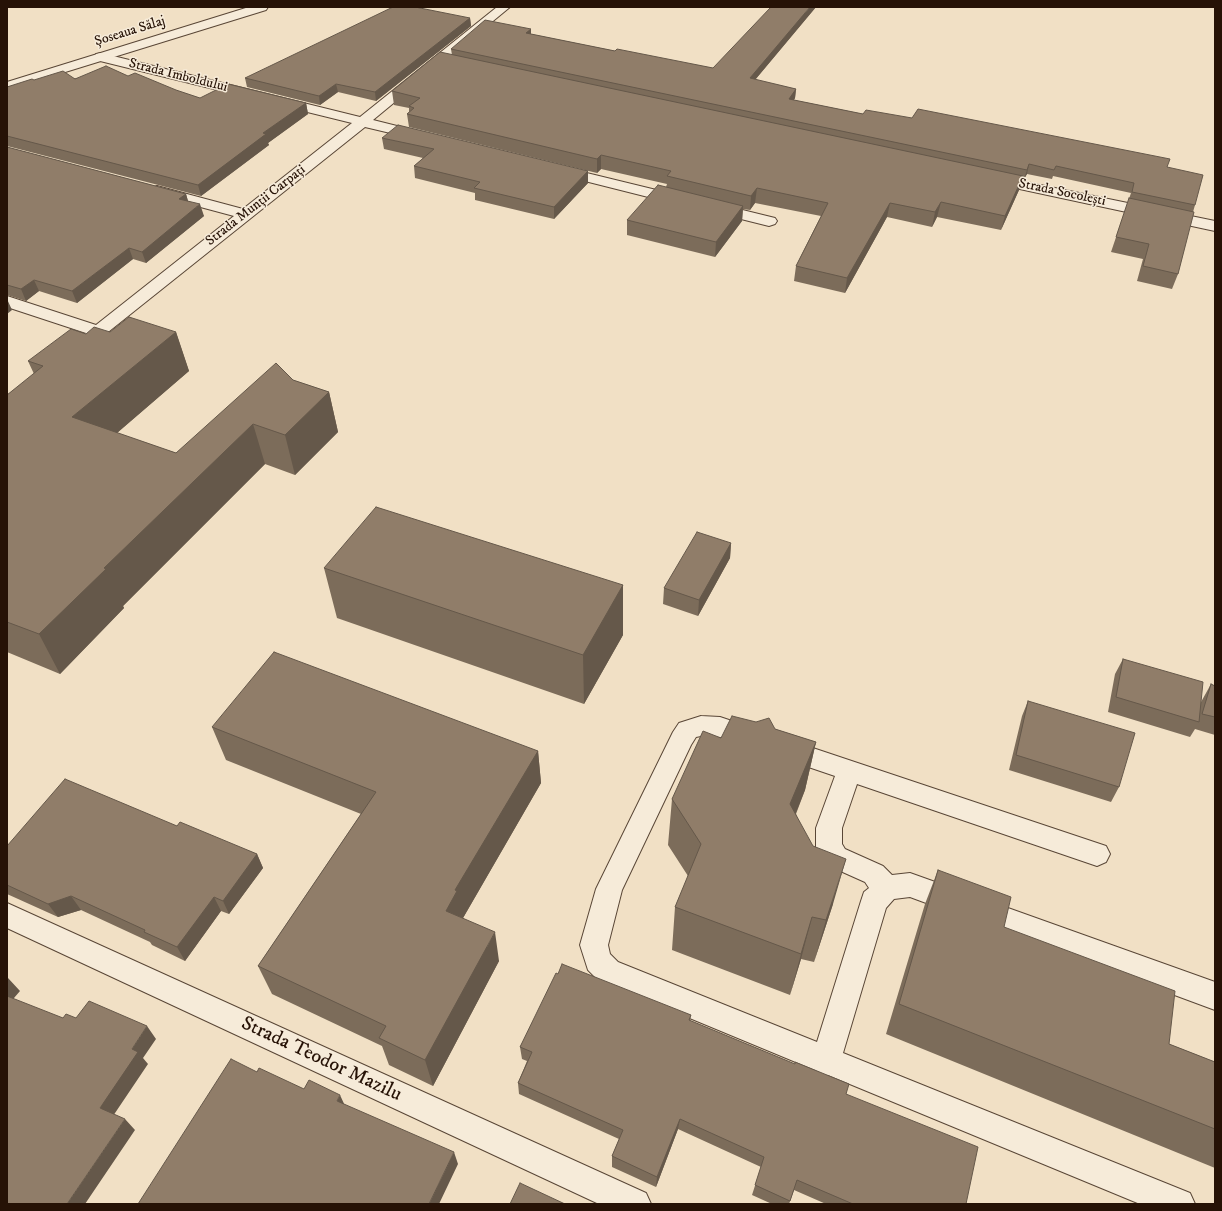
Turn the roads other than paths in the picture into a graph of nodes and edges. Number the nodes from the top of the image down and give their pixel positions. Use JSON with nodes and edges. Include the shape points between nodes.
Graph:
{"nodes":[{"id":1,"x":262,"y":7,"type":"edge"},
{"id":2,"x":504,"y":7,"type":"edge"},
{"id":3,"x":101,"y":57,"type":"junction"},
{"id":4,"x":440,"y":60,"type":"junction"},
{"id":5,"x":455,"y":64,"type":"edge"},
{"id":6,"x":7,"y":86,"type":"edge"},
{"id":7,"x":362,"y":122,"type":"junction"},
{"id":8,"x":431,"y":139,"type":"edge"},
{"id":9,"x":546,"y":167,"type":"edge"},
{"id":10,"x":982,"y":176,"type":"edge"},
{"id":11,"x":144,"y":187,"type":"edge"},
{"id":12,"x":245,"y":214,"type":"junction"},
{"id":13,"x":768,"y":221,"type":"dead end"},
{"id":14,"x":1215,"y":226,"type":"edge"},
{"id":15,"x":7,"y":301,"type":"edge"},
{"id":16,"x":98,"y":331,"type":"junction"},
{"id":17,"x":68,"y":356,"type":"edge"},
{"id":18,"x":849,"y":771,"type":"junction"},
{"id":19,"x":1097,"y":854,"type":"dead end"},
{"id":20,"x":887,"y":888,"type":"junction"},
{"id":21,"x":7,"y":916,"type":"edge"},
{"id":22,"x":1215,"y":996,"type":"edge"},
{"id":23,"x":826,"y":1060,"type":"junction"},
{"id":24,"x":635,"y":1204,"type":"edge"},
{"id":25,"x":1178,"y":1204,"type":"edge"}],
"edges":[{"from":1,"to":3,"type":"street","name":"Șoseaua Sălaj"},
{"from":2,"to":4,"type":"street","name":"Strada Munții Carpați"},
{"from":3,"to":6,"type":"street","name":"Șoseaua Sălaj"},
{"from":3,"to":7,"type":"street","name":"Strada Imboldului"},
{"from":4,"to":5,"type":"street"},
{"from":4,"to":7,"type":"street","name":"Strada Munții Carpați"},
{"from":7,"to":8,"type":"street","name":"Strada Imboldului"},
{"from":7,"to":12,"type":"street","name":"Strada Munții Carpați"},
{"from":9,"to":13,"type":"street"},
{"from":10,"to":14,"type":"street","name":"Strada Socolești"},
{"from":11,"to":12,"type":"street"},
{"from":12,"to":16,"type":"street","name":"Strada Munții Carpați"},
{"from":15,"to":16,"type":"street"},
{"from":16,"to":17,"type":"street","name":"Strada Munții Carpați"},
{"from":18,"to":19,"type":"street"},
{"from":18,"to":20,"type":"street","via":[[829,828],[829,847],[836,857],[874,874]]},
{"from":18,"to":23,"type":"street","via":[[720,727],[701,726],[688,730],[609,889],[594,945],[598,961],[608,971]]},
{"from":20,"to":22,"type":"street","via":[[910,885]]},
{"from":20,"to":23,"type":"street","via":[[874,901]]},
{"from":21,"to":24,"type":"street","name":"Strada Teodor Mazilu"},
{"from":23,"to":25,"type":"street"}]}
